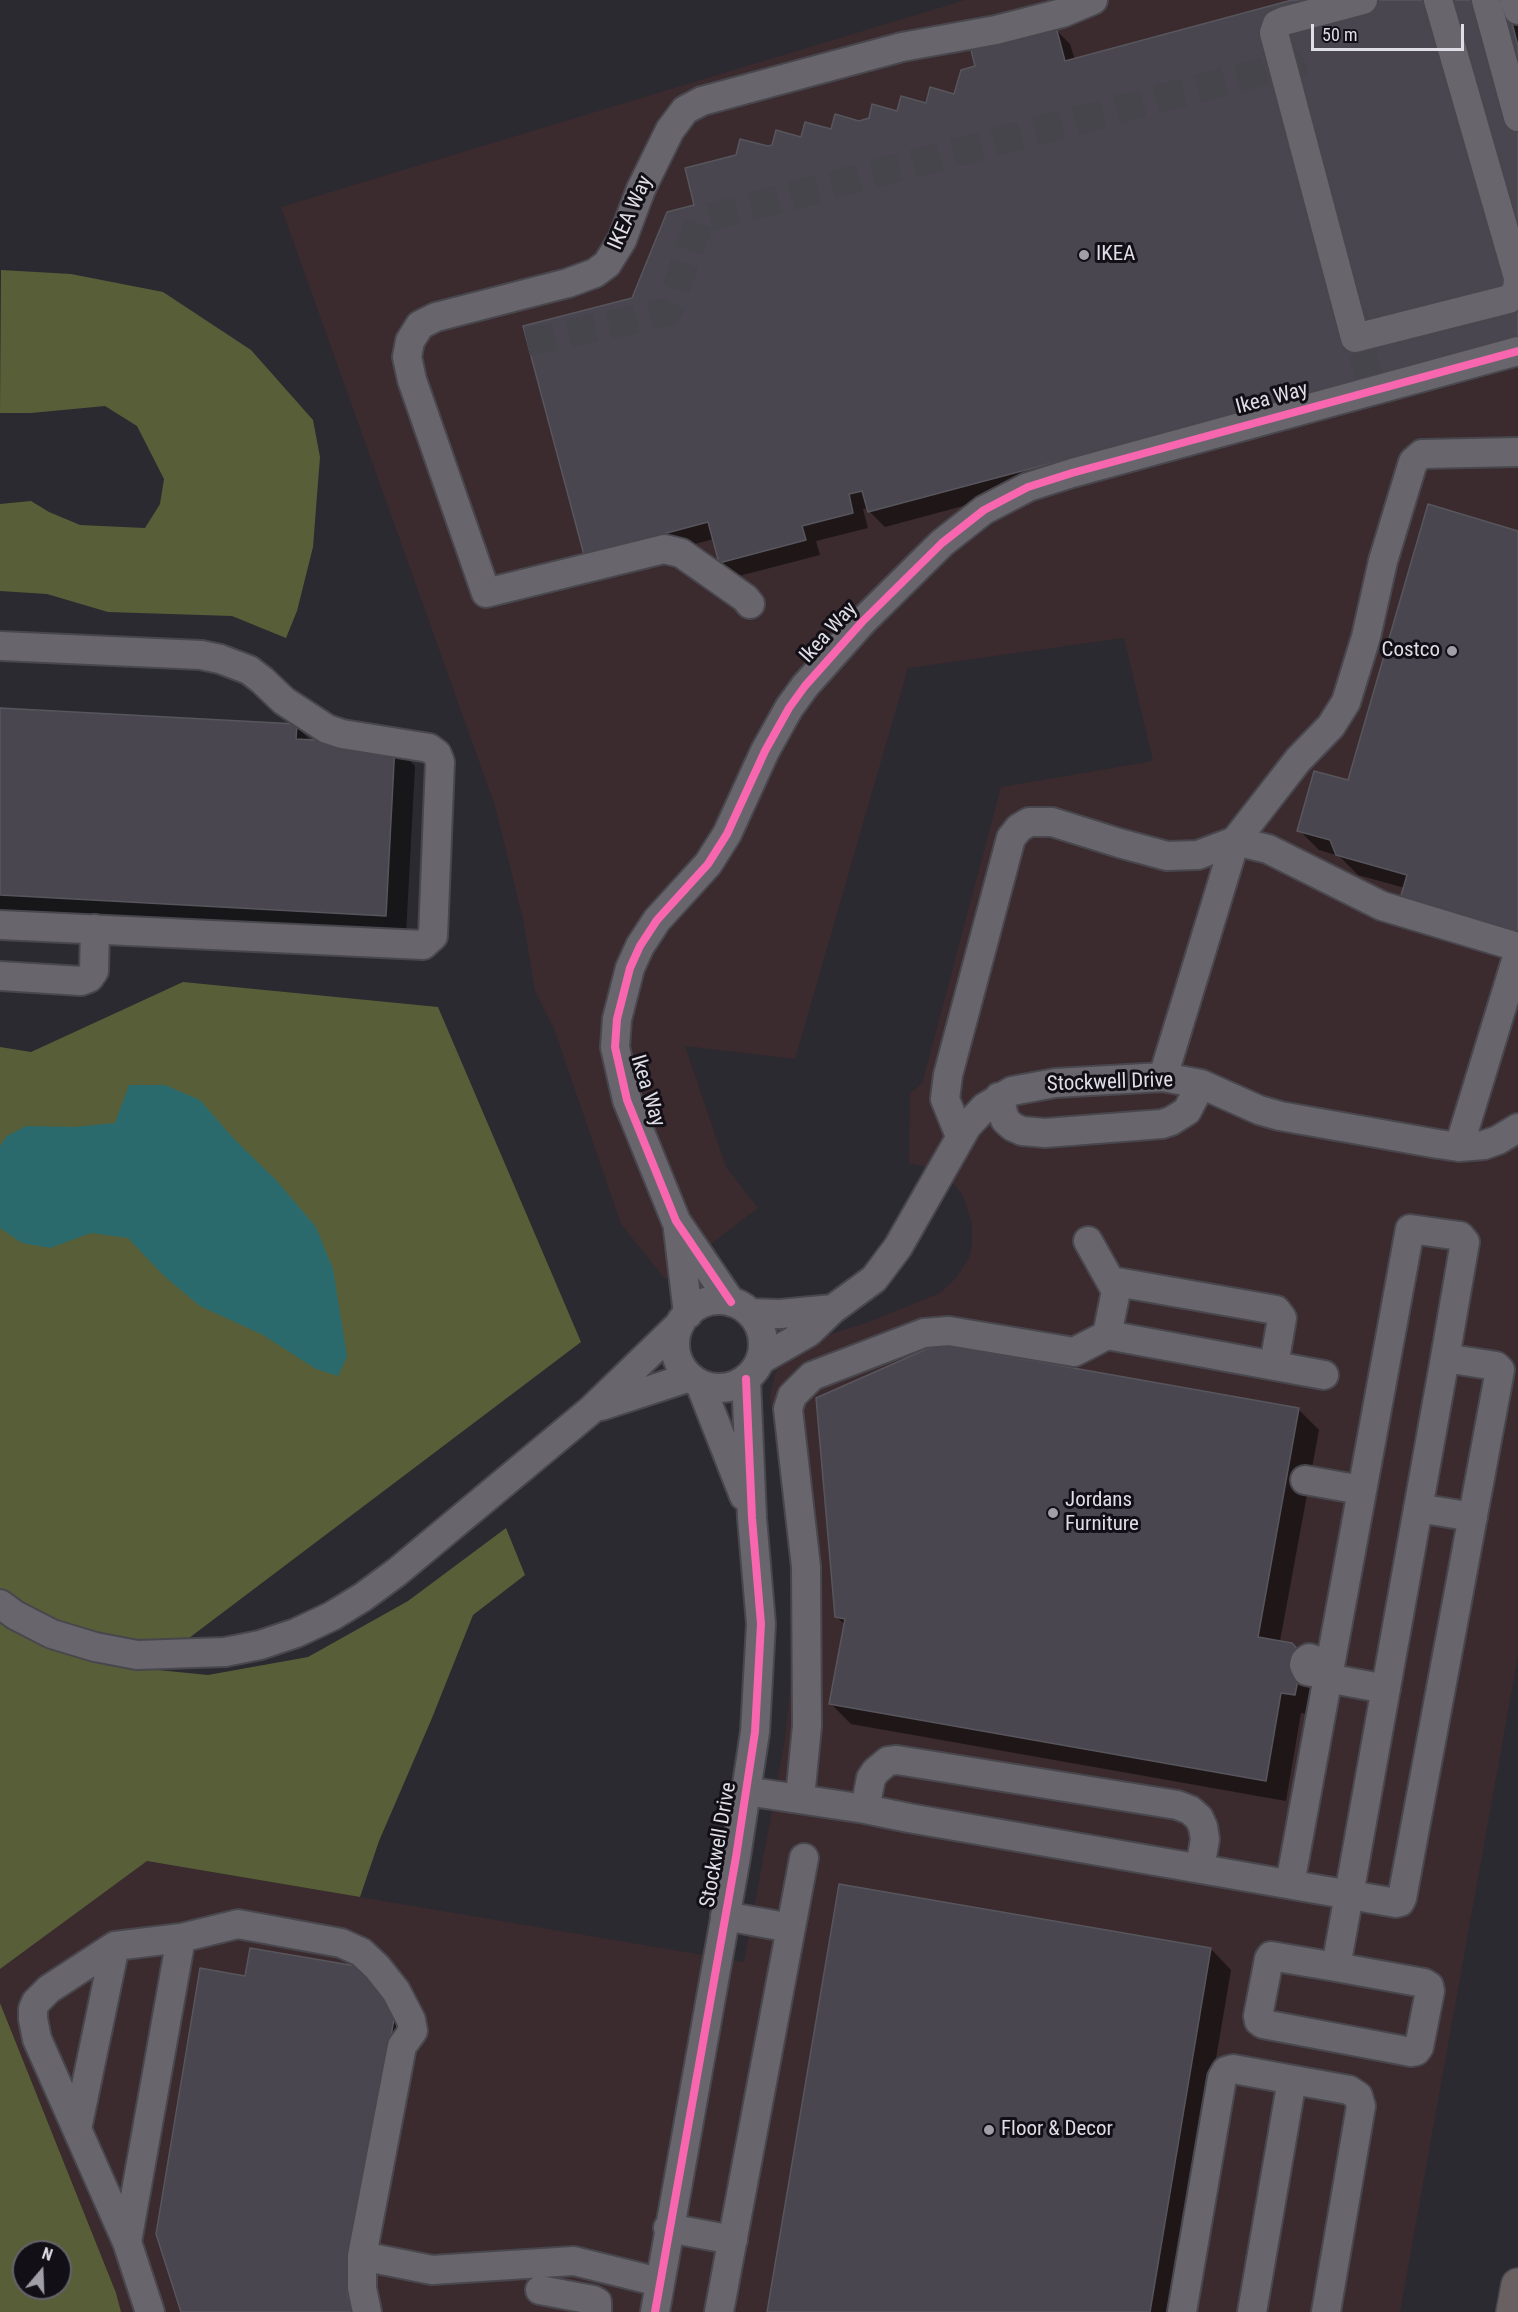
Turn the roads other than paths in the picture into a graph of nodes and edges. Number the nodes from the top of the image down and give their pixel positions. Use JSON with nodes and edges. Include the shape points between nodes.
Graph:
{"nodes":[{"id":1,"x":1093,"y":0,"type":"edge"},
{"id":2,"x":1363,"y":0,"type":"edge"},
{"id":3,"x":1438,"y":0,"type":"edge"},
{"id":4,"x":1486,"y":0,"type":"edge"},
{"id":5,"x":1515,"y":0,"type":"edge"},
{"id":6,"x":1518,"y":10,"type":"edge"},
{"id":7,"x":1518,"y":117,"type":"edge"},
{"id":8,"x":1518,"y":351,"type":"edge"},
{"id":9,"x":1518,"y":452,"type":"edge"},
{"id":10,"x":750,"y":604,"type":"dead end"},
{"id":11,"x":0,"y":646,"type":"edge"},
{"id":12,"x":1235,"y":841,"type":"junction"},
{"id":13,"x":0,"y":925,"type":"edge"},
{"id":14,"x":95,"y":929,"type":"junction"},
{"id":15,"x":1518,"y":947,"type":"edge"},
{"id":16,"x":1518,"y":954,"type":"edge"},
{"id":17,"x":0,"y":976,"type":"edge"},
{"id":18,"x":1163,"y":1077,"type":"junction"},
{"id":19,"x":1201,"y":1084,"type":"junction"},
{"id":20,"x":999,"y":1097,"type":"junction"},
{"id":21,"x":1518,"y":1128,"type":"edge"},
{"id":22,"x":960,"y":1136,"type":"junction"},
{"id":23,"x":1459,"y":1147,"type":"junction"},
{"id":24,"x":676,"y":1221,"type":"junction"},
{"id":25,"x":1088,"y":1241,"type":"dead end"},
{"id":26,"x":1111,"y":1281,"type":"junction"},
{"id":27,"x":740,"y":1308,"type":"junction"},
{"id":28,"x":833,"y":1309,"type":"junction"},
{"id":29,"x":684,"y":1319,"type":"junction"},
{"id":30,"x":1107,"y":1335,"type":"junction"},
{"id":31,"x":1445,"y":1358,"type":"junction"},
{"id":32,"x":1274,"y":1365,"type":"junction"},
{"id":33,"x":753,"y":1370,"type":"junction"},
{"id":34,"x":1324,"y":1375,"type":"dead end"},
{"id":35,"x":695,"y":1381,"type":"junction"},
{"id":36,"x":591,"y":1410,"type":"junction"},
{"id":37,"x":1305,"y":1480,"type":"dead end"},
{"id":38,"x":1361,"y":1490,"type":"junction"},
{"id":39,"x":1418,"y":1508,"type":"junction"},
{"id":40,"x":1473,"y":1517,"type":"junction"},
{"id":41,"x":752,"y":1518,"type":"junction"},
{"id":42,"x":0,"y":1605,"type":"edge"},
{"id":43,"x":1316,"y":1669,"type":"junction"},
{"id":44,"x":1386,"y":1689,"type":"junction"},
{"id":45,"x":747,"y":1791,"type":"junction"},
{"id":46,"x":800,"y":1798,"type":"junction"},
{"id":47,"x":865,"y":1809,"type":"junction"},
{"id":48,"x":804,"y":1858,"type":"dead end"},
{"id":49,"x":1200,"y":1868,"type":"junction"},
{"id":50,"x":1290,"y":1884,"type":"junction"},
{"id":51,"x":1348,"y":1894,"type":"junction"},
{"id":52,"x":725,"y":1916,"type":"junction"},
{"id":53,"x":791,"y":1928,"type":"junction"},
{"id":54,"x":181,"y":1938,"type":"junction"},
{"id":55,"x":115,"y":1946,"type":"junction"},
{"id":56,"x":1336,"y":1966,"type":"junction"},
{"id":57,"x":1292,"y":2080,"type":"junction"},
{"id":58,"x":77,"y":2129,"type":"junction"},
{"id":59,"x":668,"y":2228,"type":"junction"},
{"id":60,"x":733,"y":2240,"type":"junction"},
{"id":61,"x":127,"y":2242,"type":"junction"},
{"id":62,"x":362,"y":2256,"type":"junction"},
{"id":63,"x":659,"y":2282,"type":"junction"},
{"id":64,"x":1518,"y":2286,"type":"edge"},
{"id":65,"x":540,"y":2290,"type":"dead end"},
{"id":66,"x":150,"y":2312,"type":"edge"},
{"id":67,"x":368,"y":2312,"type":"edge"},
{"id":68,"x":597,"y":2312,"type":"edge"},
{"id":69,"x":655,"y":2312,"type":"edge"},
{"id":70,"x":719,"y":2312,"type":"edge"},
{"id":71,"x":1182,"y":2312,"type":"edge"},
{"id":72,"x":1252,"y":2312,"type":"edge"},
{"id":73,"x":1326,"y":2312,"type":"edge"},
{"id":74,"x":1513,"y":2312,"type":"edge"}],
"edges":[{"from":1,"to":10,"type":"street","name":"IKEA Way","via":[[1051,16],[902,47],[702,101],[685,110],[670,130],[608,264],[568,283],[436,317],[420,325],[410,341],[407,357],[412,380],[486,593],[664,549],[681,553]]},
{"from":2,"to":3,"type":"street","via":[[1284,21],[1277,24],[1274,33],[1355,338],[1509,299],[1516,291],[1518,278]]},
{"from":4,"to":7,"type":"street"},
{"from":5,"to":6,"type":"street"},
{"from":8,"to":24,"type":"street","name":"Ikea Way","via":[[1371,384],[1047,479],[1003,499],[966,524],[862,622],[789,708],[727,834],[708,864],[657,920],[630,968],[617,1019],[615,1047],[621,1082]]},
{"from":9,"to":12,"type":"street","via":[[1422,454],[1413,462],[1346,702],[1331,726],[1298,760]]},
{"from":11,"to":14,"type":"street","via":[[220,659],[249,670],[284,701],[327,729],[429,747],[440,762],[433,936],[423,945]]},
{"from":12,"to":15,"type":"street","via":[[1276,852],[1382,906]]},
{"from":12,"to":18,"type":"street"},
{"from":12,"to":22,"type":"street","via":[[1198,855],[1167,856],[1053,822],[1029,822],[1018,828],[1011,838],[948,1075],[945,1099]]},
{"from":13,"to":14,"type":"street"},
{"from":14,"to":17,"type":"street","via":[[94,971],[89,978],[81,981]]},
{"from":16,"to":23,"type":"street"},
{"from":18,"to":19,"type":"street","name":"Stockwell Drive"},
{"from":18,"to":20,"type":"street","name":"Stockwell Drive","via":[[1055,1083]]},
{"from":19,"to":20,"type":"street","via":[[1187,1111],[1171,1121],[1056,1132],[1013,1127],[1005,1120]]},
{"from":19,"to":23,"type":"street","name":"Stockwell Drive","via":[[1280,1116]]},
{"from":20,"to":22,"type":"street","name":"Stockwell Drive","via":[[976,1115]]},
{"from":21,"to":23,"type":"street","name":"Stockwell Drive","via":[[1484,1145]]},
{"from":22,"to":28,"type":"street","name":"Stockwell Drive","via":[[898,1247],[874,1279]]},
{"from":24,"to":27,"type":"street","name":"Ikea Way"},
{"from":24,"to":29,"type":"street","name":"Ikea Way","via":[[682,1255]]},
{"from":25,"to":26,"type":"street"},
{"from":26,"to":30,"type":"street","via":[[1116,1291]]},
{"from":26,"to":32,"type":"street","via":[[1276,1310],[1282,1318]]},
{"from":27,"to":28,"type":"street","via":[[780,1314]]},
{"from":27,"to":29,"type":"street","via":[[713,1301]]},
{"from":27,"to":33,"type":"street","via":[[755,1320],[762,1335]]},
{"from":28,"to":33,"type":"street","name":"Stockwell Drive","via":[[809,1332]]},
{"from":29,"to":35,"type":"street","via":[[676,1337],[676,1352],[681,1366]]},
{"from":29,"to":36,"type":"street"},
{"from":30,"to":32,"type":"street"},
{"from":30,"to":46,"type":"street","via":[[1074,1352],[949,1331],[924,1333],[812,1376],[792,1396],[788,1409],[806,1567],[807,1726]]},
{"from":31,"to":38,"type":"street","via":[[1465,1242],[1460,1236],[1410,1229]]},
{"from":31,"to":39,"type":"street"},
{"from":31,"to":40,"type":"street","via":[[1499,1367]]},
{"from":32,"to":34,"type":"street"},
{"from":33,"to":35,"type":"street","via":[[728,1387]]},
{"from":33,"to":41,"type":"street","name":"Stockwell Drive"},
{"from":35,"to":36,"type":"street"},
{"from":35,"to":41,"type":"street","name":"Stockwell Drive"},
{"from":36,"to":42,"type":"street","via":[[363,1597],[296,1633],[260,1645],[205,1654],[137,1655],[52,1634]]},
{"from":37,"to":38,"type":"street"},
{"from":38,"to":43,"type":"street"},
{"from":39,"to":40,"type":"street"},
{"from":39,"to":44,"type":"street"},
{"from":40,"to":51,"type":"street","via":[[1402,1898],[1400,1902]]},
{"from":41,"to":45,"type":"street","name":"Stockwell Drive","via":[[760,1587],[761,1663]]},
{"from":43,"to":44,"type":"street"},
{"from":43,"to":50,"type":"street"},
{"from":44,"to":51,"type":"street"},
{"from":45,"to":46,"type":"street"},
{"from":45,"to":52,"type":"street","name":"Stockwell Drive"},
{"from":46,"to":47,"type":"street"},
{"from":47,"to":49,"type":"street"},
{"from":47,"to":49,"type":"street","via":[[871,1778],[888,1761],[897,1760],[1177,1805],[1200,1818],[1205,1839]]},
{"from":48,"to":53,"type":"street"},
{"from":49,"to":50,"type":"street"},
{"from":50,"to":51,"type":"street"},
{"from":51,"to":56,"type":"street"},
{"from":52,"to":53,"type":"street"},
{"from":52,"to":59,"type":"street","name":"Stockwell Drive"},
{"from":53,"to":60,"type":"street"},
{"from":54,"to":55,"type":"street"},
{"from":54,"to":61,"type":"street"},
{"from":54,"to":62,"type":"street","via":[[238,1924],[341,1943],[361,1952],[396,1991],[413,2031],[402,2046]]},
{"from":55,"to":58,"type":"street"},
{"from":55,"to":58,"type":"street","via":[[49,1989],[33,2009],[37,2039]]},
{"from":56,"to":56,"type":"street","via":[[1429,1986],[1416,2051],[1259,2021],[1272,1956]]},
{"from":57,"to":71,"type":"street","via":[[1233,2069],[1222,2078]]},
{"from":57,"to":72,"type":"street"},
{"from":57,"to":73,"type":"street","via":[[1349,2090],[1358,2096],[1360,2106]]},
{"from":58,"to":61,"type":"street"},
{"from":59,"to":60,"type":"street"},
{"from":59,"to":63,"type":"street","name":"Stockwell Drive"},
{"from":60,"to":70,"type":"street"},
{"from":61,"to":66,"type":"street"},
{"from":62,"to":63,"type":"street","via":[[432,2270],[574,2261]]},
{"from":62,"to":67,"type":"street","via":[[362,2288]]},
{"from":63,"to":69,"type":"street","name":"Stockwell Drive"},
{"from":64,"to":74,"type":"highway"},
{"from":65,"to":68,"type":"street","via":[[593,2300],[597,2302]]}]}
